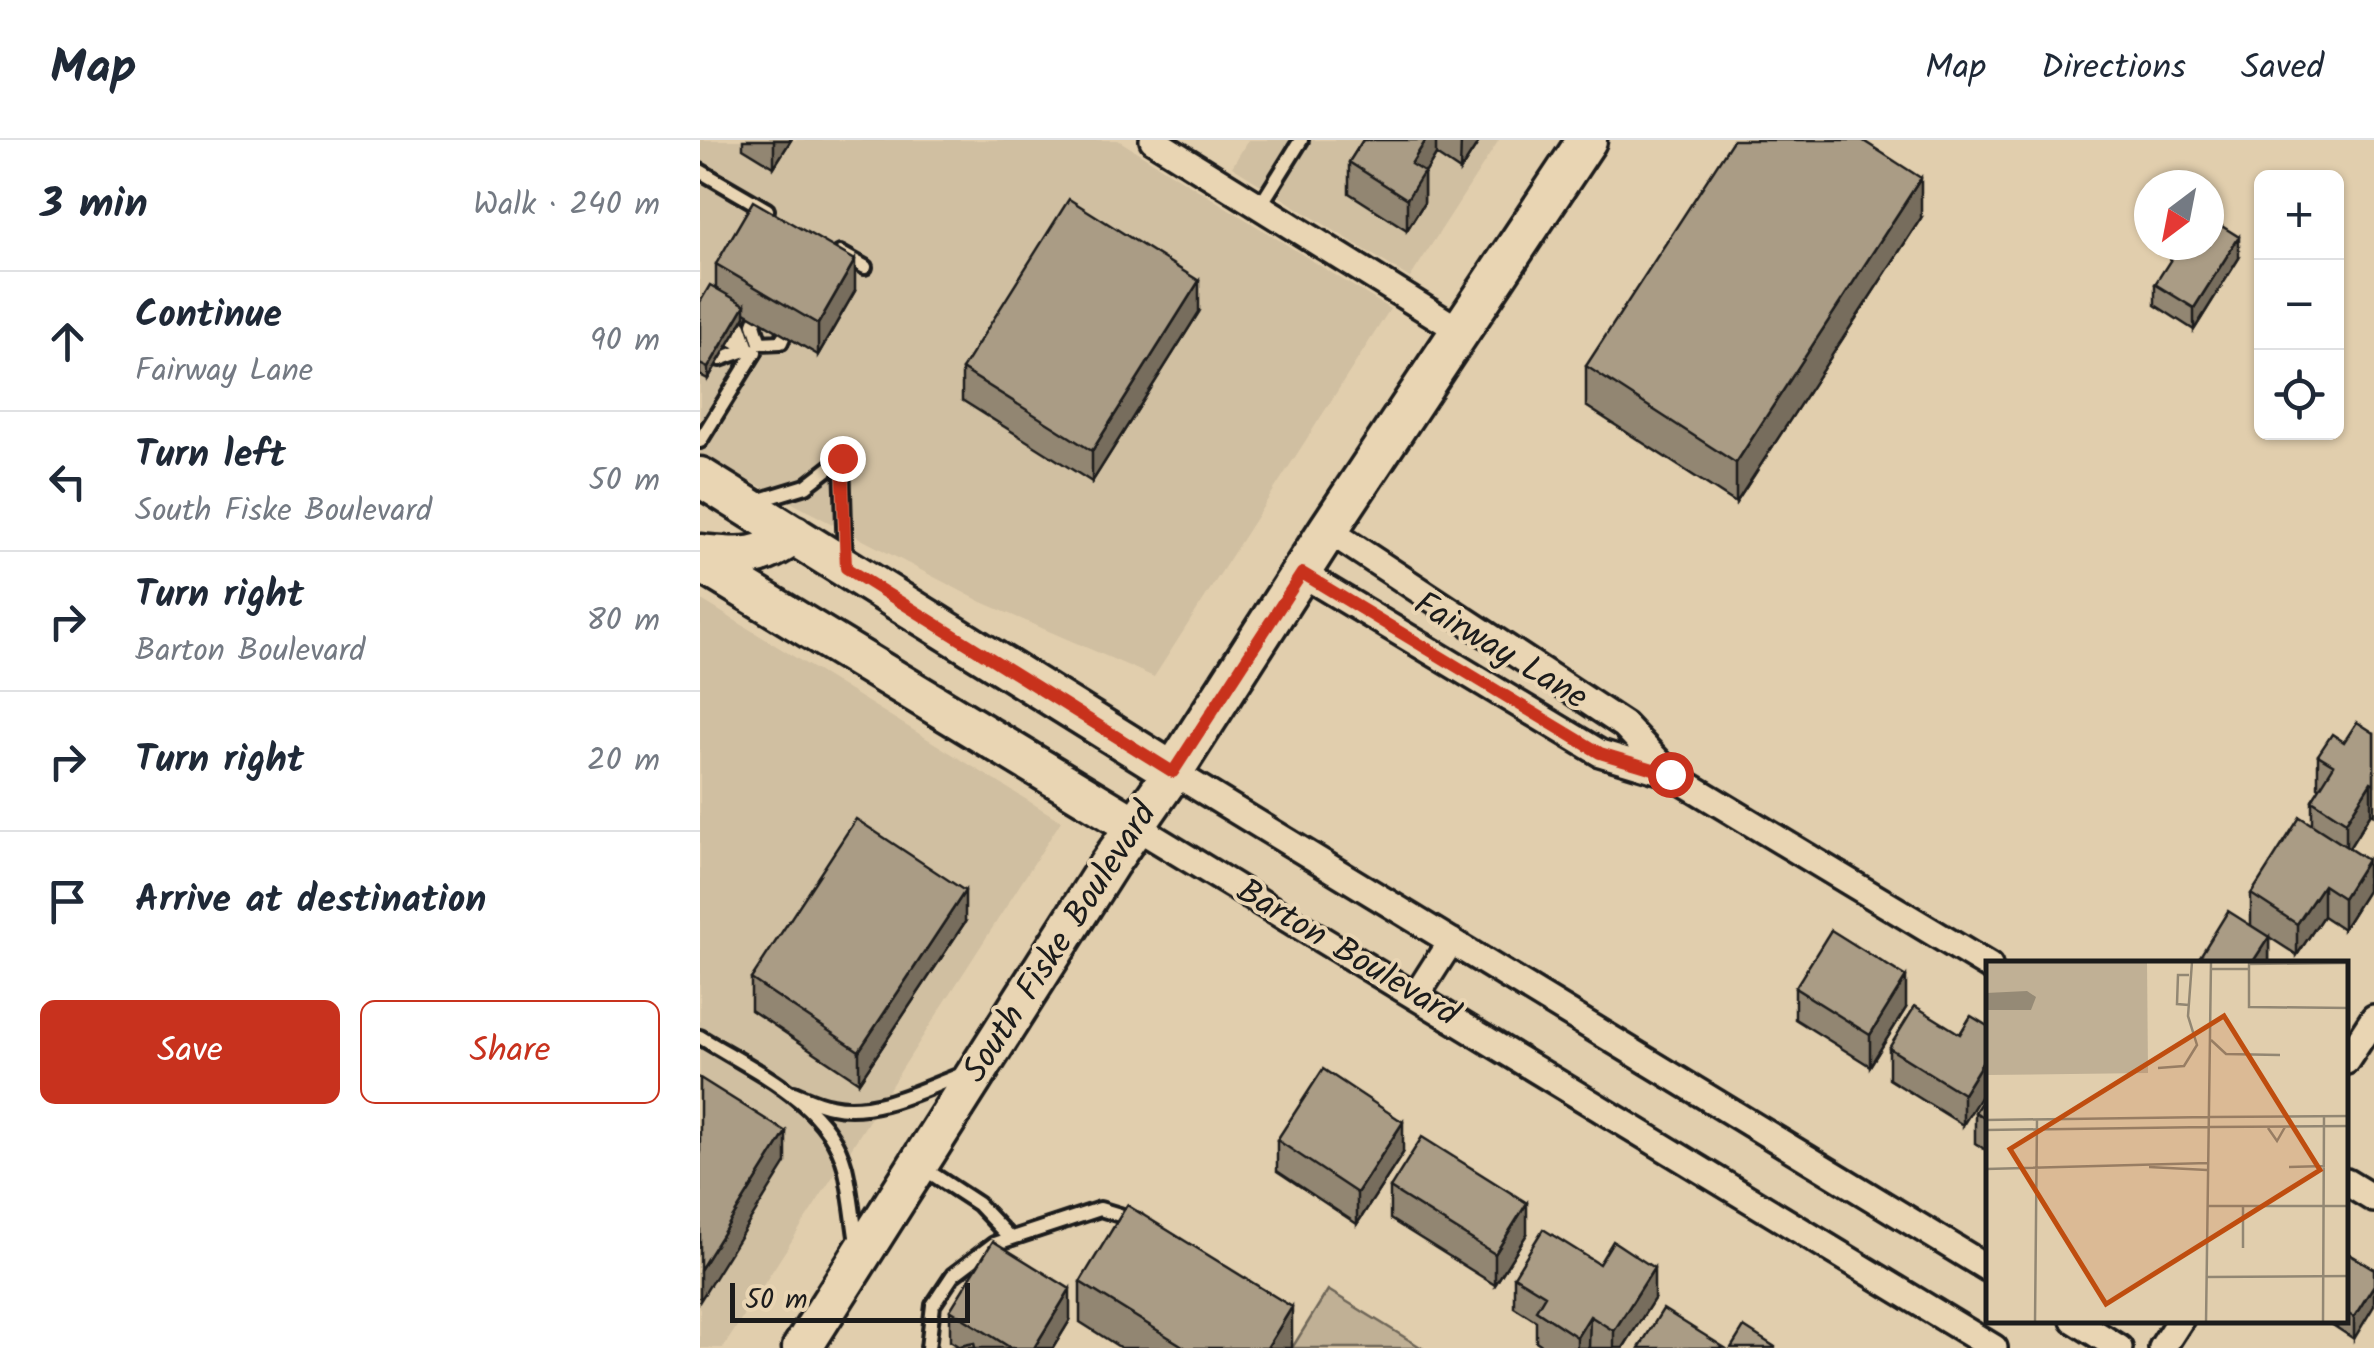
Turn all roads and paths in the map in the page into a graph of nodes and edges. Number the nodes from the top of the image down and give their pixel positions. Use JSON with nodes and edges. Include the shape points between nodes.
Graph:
{"nodes":[{"id":1,"x":1153,"y":140,"type":"edge"},
{"id":2,"x":1301,"y":140,"type":"edge"},
{"id":3,"x":1587,"y":140,"type":"edge"},
{"id":4,"x":700,"y":171,"type":"edge"},
{"id":5,"x":1260,"y":206,"type":"junction"},
{"id":6,"x":786,"y":222,"type":"edge"},
{"id":7,"x":834,"y":250,"type":"edge"},
{"id":8,"x":865,"y":267,"type":"dead end"},
{"id":9,"x":756,"y":318,"type":"dead end"},
{"id":10,"x":770,"y":327,"type":"dead end"},
{"id":11,"x":736,"y":332,"type":"edge"},
{"id":12,"x":1462,"y":332,"type":"junction"},
{"id":13,"x":784,"y":335,"type":"dead end"},
{"id":14,"x":754,"y":348,"type":"junction"},
{"id":15,"x":720,"y":359,"type":"edge"},
{"id":16,"x":700,"y":441,"type":"edge"},
{"id":17,"x":700,"y":477,"type":"edge"},
{"id":18,"x":745,"y":505,"type":"junction"},
{"id":19,"x":1328,"y":530,"type":"junction"},
{"id":20,"x":794,"y":535,"type":"junction"},
{"id":21,"x":700,"y":554,"type":"edge"},
{"id":22,"x":700,"y":562,"type":"edge"},
{"id":23,"x":846,"y":568,"type":"junction"},
{"id":24,"x":1302,"y":573,"type":"junction"},
{"id":25,"x":1173,"y":772,"type":"junction"},
{"id":26,"x":1670,"y":774,"type":"junction"},
{"id":27,"x":1135,"y":826,"type":"junction"},
{"id":28,"x":1451,"y":942,"type":"junction"},
{"id":29,"x":1986,"y":964,"type":"edge"},
{"id":30,"x":1416,"y":996,"type":"junction"},
{"id":31,"x":2374,"y":1018,"type":"edge"},
{"id":32,"x":700,"y":1037,"type":"edge"},
{"id":33,"x":2349,"y":1057,"type":"edge"},
{"id":34,"x":980,"y":1067,"type":"junction"},
{"id":35,"x":786,"y":1091,"type":"junction"},
{"id":36,"x":918,"y":1165,"type":"junction"},
{"id":37,"x":2349,"y":1184,"type":"edge"},
{"id":38,"x":2374,"y":1199,"type":"edge"},
{"id":39,"x":1154,"y":1230,"type":"edge"},
{"id":40,"x":1010,"y":1238,"type":"junction"},
{"id":41,"x":860,"y":1257,"type":"junction"},
{"id":42,"x":1986,"y":1267,"type":"edge"},
{"id":43,"x":2079,"y":1323,"type":"edge"},
{"id":44,"x":2178,"y":1323,"type":"edge"},
{"id":45,"x":802,"y":1348,"type":"edge"},
{"id":46,"x":928,"y":1348,"type":"edge"},
{"id":47,"x":1994,"y":1348,"type":"edge"},
{"id":48,"x":2120,"y":1348,"type":"edge"},
{"id":49,"x":2162,"y":1348,"type":"edge"}],
"edges":[{"from":1,"to":5,"type":"street"},
{"from":2,"to":5,"type":"lane"},
{"from":3,"to":12,"type":"main road","name":"South Fiske Boulevard"},
{"from":4,"to":6,"type":"lane"},
{"from":5,"to":12,"type":"street"},
{"from":7,"to":8,"type":"lane"},
{"from":9,"to":14,"type":"lane"},
{"from":10,"to":14,"type":"lane"},
{"from":11,"to":14,"type":"lane"},
{"from":12,"to":19,"type":"main road","name":"South Fiske Boulevard"},
{"from":13,"to":14,"type":"lane","via":[[781,342]]},
{"from":14,"to":15,"type":"lane"},
{"from":14,"to":16,"type":"lane"},
{"from":17,"to":18,"type":"main road","name":"Barton Boulevard"},
{"from":18,"to":20,"type":"main road","name":"Barton Boulevard"},
{"from":18,"to":23,"type":"lane","via":[[806,486],[842,458]]},
{"from":19,"to":24,"type":"main road","name":"South Fiske Boulevard"},
{"from":19,"to":26,"type":"street","name":"Fairway Lane","via":[[1624,725]]},
{"from":20,"to":21,"type":"main road","via":[[748,558]]},
{"from":20,"to":23,"type":"main road","name":"Barton Boulevard"},
{"from":22,"to":27,"type":"main road","name":"Barton Boulevard"},
{"from":23,"to":25,"type":"main road","name":"Barton Boulevard"},
{"from":24,"to":25,"type":"main road","name":"South Fiske Boulevard"},
{"from":24,"to":26,"type":"street","name":"Fairway Lane","via":[[1600,753]]},
{"from":25,"to":27,"type":"main road","name":"South Fiske Boulevard"},
{"from":25,"to":28,"type":"street","name":"Barton Boulevard"},
{"from":26,"to":29,"type":"street","name":"Fairway Lane"},
{"from":27,"to":30,"type":"street","name":"Barton Boulevard"},
{"from":27,"to":34,"type":"main road","name":"South Fiske Boulevard"},
{"from":28,"to":30,"type":"street"},
{"from":28,"to":42,"type":"street","name":"Barton Boulevard"},
{"from":30,"to":47,"type":"street","name":"Barton Boulevard"},
{"from":31,"to":33,"type":"street"},
{"from":32,"to":35,"type":"lane"},
{"from":34,"to":35,"type":"lane","via":[[858,1108]]},
{"from":34,"to":36,"type":"main road","name":"South Fiske Boulevard"},
{"from":35,"to":41,"type":"lane","via":[[825,1124],[844,1165]]},
{"from":36,"to":40,"type":"lane","via":[[978,1204]]},
{"from":36,"to":41,"type":"main road","name":"South Fiske Boulevard"},
{"from":37,"to":38,"type":"street"},
{"from":39,"to":40,"type":"lane","via":[[1100,1209]]},
{"from":40,"to":46,"type":"lane","via":[[953,1275],[932,1306]]},
{"from":41,"to":45,"type":"main road","name":"South Fiske Boulevard"},
{"from":43,"to":48,"type":"street"},
{"from":44,"to":49,"type":"street"}]}
